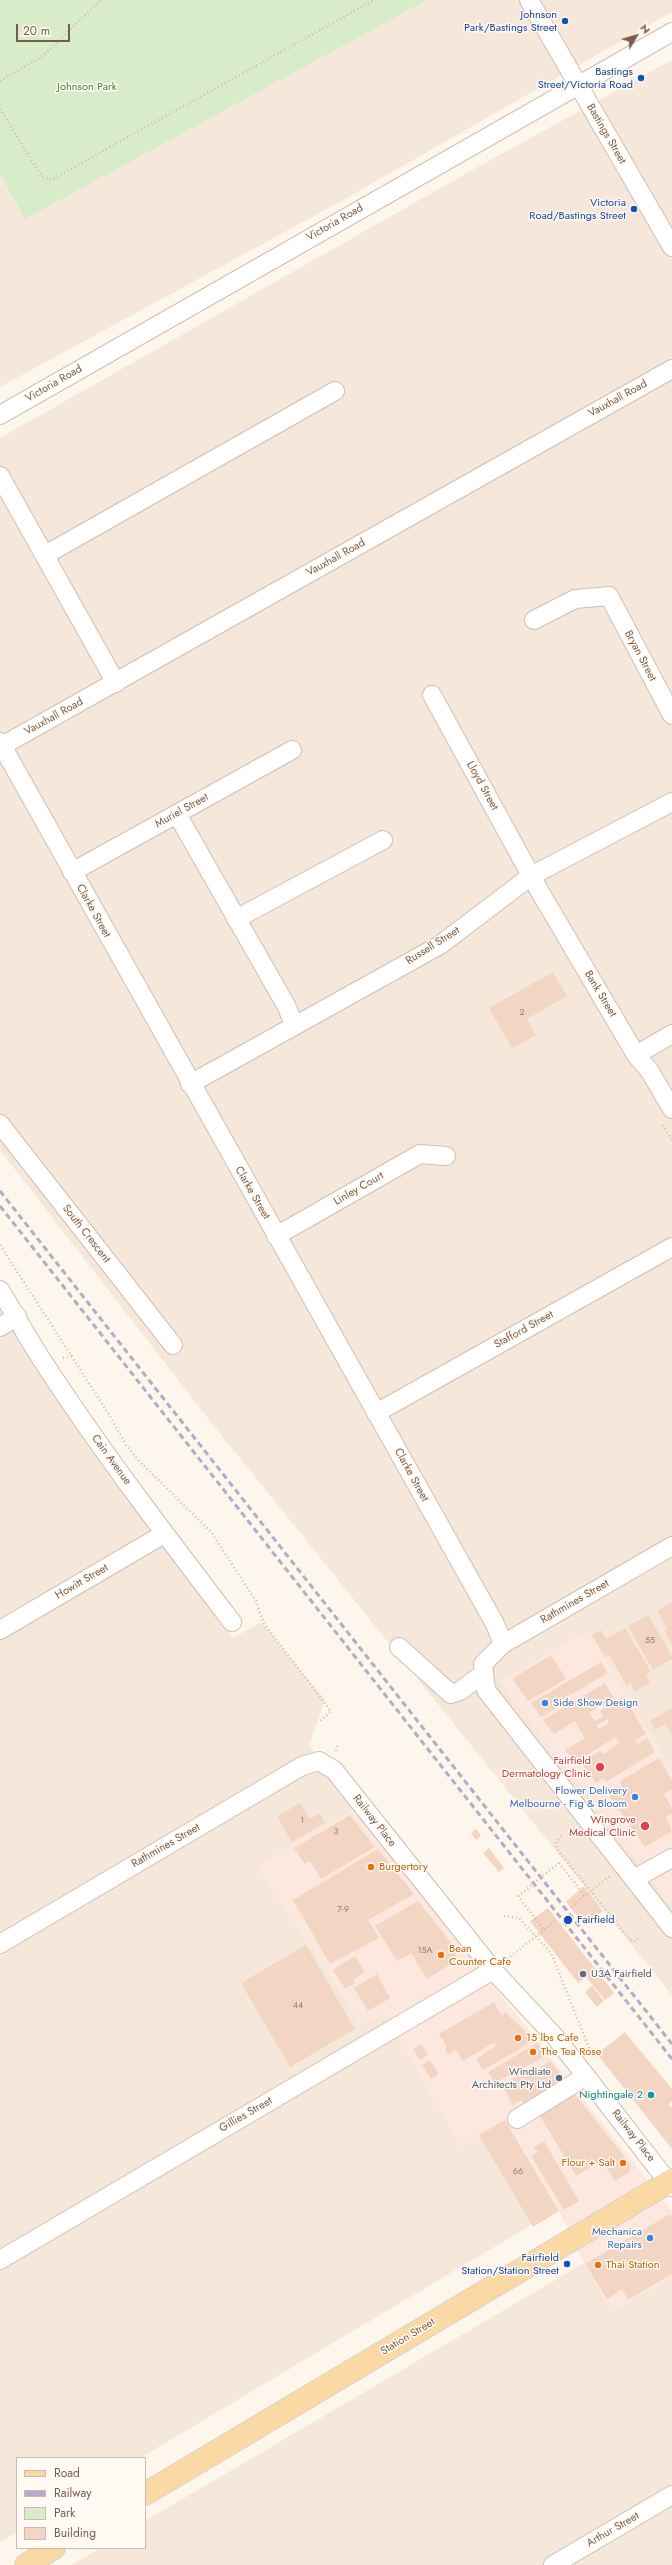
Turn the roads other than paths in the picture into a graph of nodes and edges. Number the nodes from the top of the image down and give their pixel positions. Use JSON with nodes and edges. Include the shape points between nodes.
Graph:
{"nodes":[{"id":1,"x":529,"y":0,"type":"edge"},
{"id":2,"x":672,"y":32,"type":"edge"},
{"id":3,"x":578,"y":85,"type":"junction"},
{"id":4,"x":672,"y":247,"type":"edge"},
{"id":5,"x":672,"y":369,"type":"edge"},
{"id":6,"x":335,"y":391,"type":"dead end"},
{"id":7,"x":0,"y":415,"type":"edge"},
{"id":8,"x":0,"y":476,"type":"edge"},
{"id":9,"x":46,"y":555,"type":"junction"},
{"id":10,"x":534,"y":620,"type":"dead end"},
{"id":11,"x":116,"y":683,"type":"junction"},
{"id":12,"x":432,"y":696,"type":"dead end"},
{"id":13,"x":672,"y":715,"type":"edge"},
{"id":14,"x":1,"y":745,"type":"edge"},
{"id":15,"x":292,"y":750,"type":"dead end"},
{"id":16,"x":672,"y":802,"type":"edge"},
{"id":17,"x":177,"y":814,"type":"junction"},
{"id":18,"x":383,"y":840,"type":"dead end"},
{"id":19,"x":72,"y":872,"type":"junction"},
{"id":20,"x":532,"y":876,"type":"junction"},
{"id":21,"x":236,"y":919,"type":"junction"},
{"id":22,"x":294,"y":1025,"type":"junction"},
{"id":23,"x":672,"y":1034,"type":"edge"},
{"id":24,"x":636,"y":1055,"type":"junction"},
{"id":25,"x":190,"y":1084,"type":"junction"},
{"id":26,"x":667,"y":1117,"type":"edge"},
{"id":27,"x":0,"y":1124,"type":"edge"},
{"id":28,"x":446,"y":1156,"type":"dead end"},
{"id":29,"x":276,"y":1236,"type":"junction"},
{"id":30,"x":672,"y":1247,"type":"edge"},
{"id":31,"x":0,"y":1290,"type":"edge"},
{"id":32,"x":17,"y":1316,"type":"junction"},
{"id":33,"x":0,"y":1327,"type":"edge"},
{"id":34,"x":173,"y":1345,"type":"dead end"},
{"id":35,"x":376,"y":1413,"type":"junction"},
{"id":36,"x":164,"y":1534,"type":"junction"},
{"id":37,"x":672,"y":1546,"type":"edge"},
{"id":38,"x":232,"y":1622,"type":"dead end"},
{"id":39,"x":0,"y":1630,"type":"edge"},
{"id":40,"x":503,"y":1644,"type":"junction"},
{"id":41,"x":399,"y":1647,"type":"dead end"},
{"id":42,"x":483,"y":1668,"type":"junction"},
{"id":43,"x":334,"y":1770,"type":"joint"},
{"id":44,"x":672,"y":1858,"type":"edge"},
{"id":45,"x":634,"y":1879,"type":"junction"},
{"id":46,"x":672,"y":1928,"type":"edge"},
{"id":47,"x":0,"y":1944,"type":"edge"},
{"id":48,"x":492,"y":1970,"type":"junction"},
{"id":49,"x":586,"y":2076,"type":"junction"},
{"id":50,"x":516,"y":2119,"type":"dead end"},
{"id":51,"x":671,"y":2183,"type":"edge"},
{"id":52,"x":0,"y":2260,"type":"edge"},
{"id":53,"x":146,"y":2493,"type":"edge"},
{"id":54,"x":672,"y":2495,"type":"edge"},
{"id":55,"x":52,"y":2549,"type":"edge"},
{"id":56,"x":26,"y":2565,"type":"edge"},
{"id":57,"x":553,"y":2565,"type":"edge"}],
"edges":[{"from":1,"to":3,"type":"street","name":"Bastings Street"},
{"from":2,"to":3,"type":"street","name":"Victoria Road"},
{"from":3,"to":4,"type":"street","name":"Bastings Street"},
{"from":3,"to":7,"type":"street","name":"Victoria Road"},
{"from":5,"to":11,"type":"street","name":"Vauxhall Road"},
{"from":6,"to":9,"type":"street"},
{"from":8,"to":9,"type":"street"},
{"from":9,"to":11,"type":"street"},
{"from":10,"to":13,"type":"street","name":"Bryan Street","via":[[575,599],[609,596]]},
{"from":11,"to":14,"type":"street","name":"Vauxhall Road"},
{"from":12,"to":20,"type":"street","name":"Lloyd Street"},
{"from":14,"to":19,"type":"street","name":"Clarke Street"},
{"from":15,"to":17,"type":"street","name":"Muriel Street"},
{"from":16,"to":20,"type":"street","name":"Russell Street"},
{"from":17,"to":19,"type":"street","name":"Muriel Street"},
{"from":17,"to":21,"type":"street"},
{"from":18,"to":21,"type":"street"},
{"from":19,"to":25,"type":"street","name":"Clarke Street"},
{"from":20,"to":22,"type":"street","name":"Russell Street","via":[[440,945]]},
{"from":20,"to":24,"type":"street","name":"Bank Street"},
{"from":21,"to":22,"type":"street"},
{"from":22,"to":25,"type":"street","name":"Russell Street"},
{"from":23,"to":24,"type":"street"},
{"from":24,"to":26,"type":"street","name":"Bank Street","via":[[649,1070]]},
{"from":25,"to":29,"type":"street","name":"Clarke Street"},
{"from":27,"to":34,"type":"street","name":"South Crescent"},
{"from":28,"to":29,"type":"street","name":"Linley Court","via":[[420,1154]]},
{"from":29,"to":35,"type":"street","name":"Clarke Street"},
{"from":30,"to":35,"type":"street","name":"Stafford Street"},
{"from":31,"to":32,"type":"street","name":"Cain Avenue"},
{"from":32,"to":33,"type":"street"},
{"from":32,"to":36,"type":"street","name":"Cain Avenue","via":[[42,1361]]},
{"from":35,"to":40,"type":"street","name":"Clarke Street","via":[[495,1624]]},
{"from":36,"to":38,"type":"street","name":"Cain Avenue"},
{"from":36,"to":39,"type":"street","name":"Howitt Street"},
{"from":37,"to":40,"type":"street","name":"Rathmines Street"},
{"from":40,"to":42,"type":"street","name":"Rathmines Street"},
{"from":41,"to":42,"type":"street","name":"Rathmines Street","via":[[451,1694],[460,1691]]},
{"from":42,"to":45,"type":"street","via":[[486,1690]]},
{"from":43,"to":47,"type":"street","name":"Rathmines Street","via":[[319,1761],[302,1766]]},
{"from":43,"to":48,"type":"street","name":"Railway Place"},
{"from":44,"to":45,"type":"street"},
{"from":45,"to":46,"type":"street"},
{"from":48,"to":49,"type":"street","name":"Railway Place","via":[[557,2039]]},
{"from":48,"to":52,"type":"street","name":"Gillies Street"},
{"from":49,"to":50,"type":"street"},
{"from":49,"to":51,"type":"street","name":"Railway Place"},
{"from":51,"to":53,"type":"main road","name":"Station Street"},
{"from":54,"to":57,"type":"street","name":"Arthur Street"},
{"from":55,"to":56,"type":"main road"}]}
